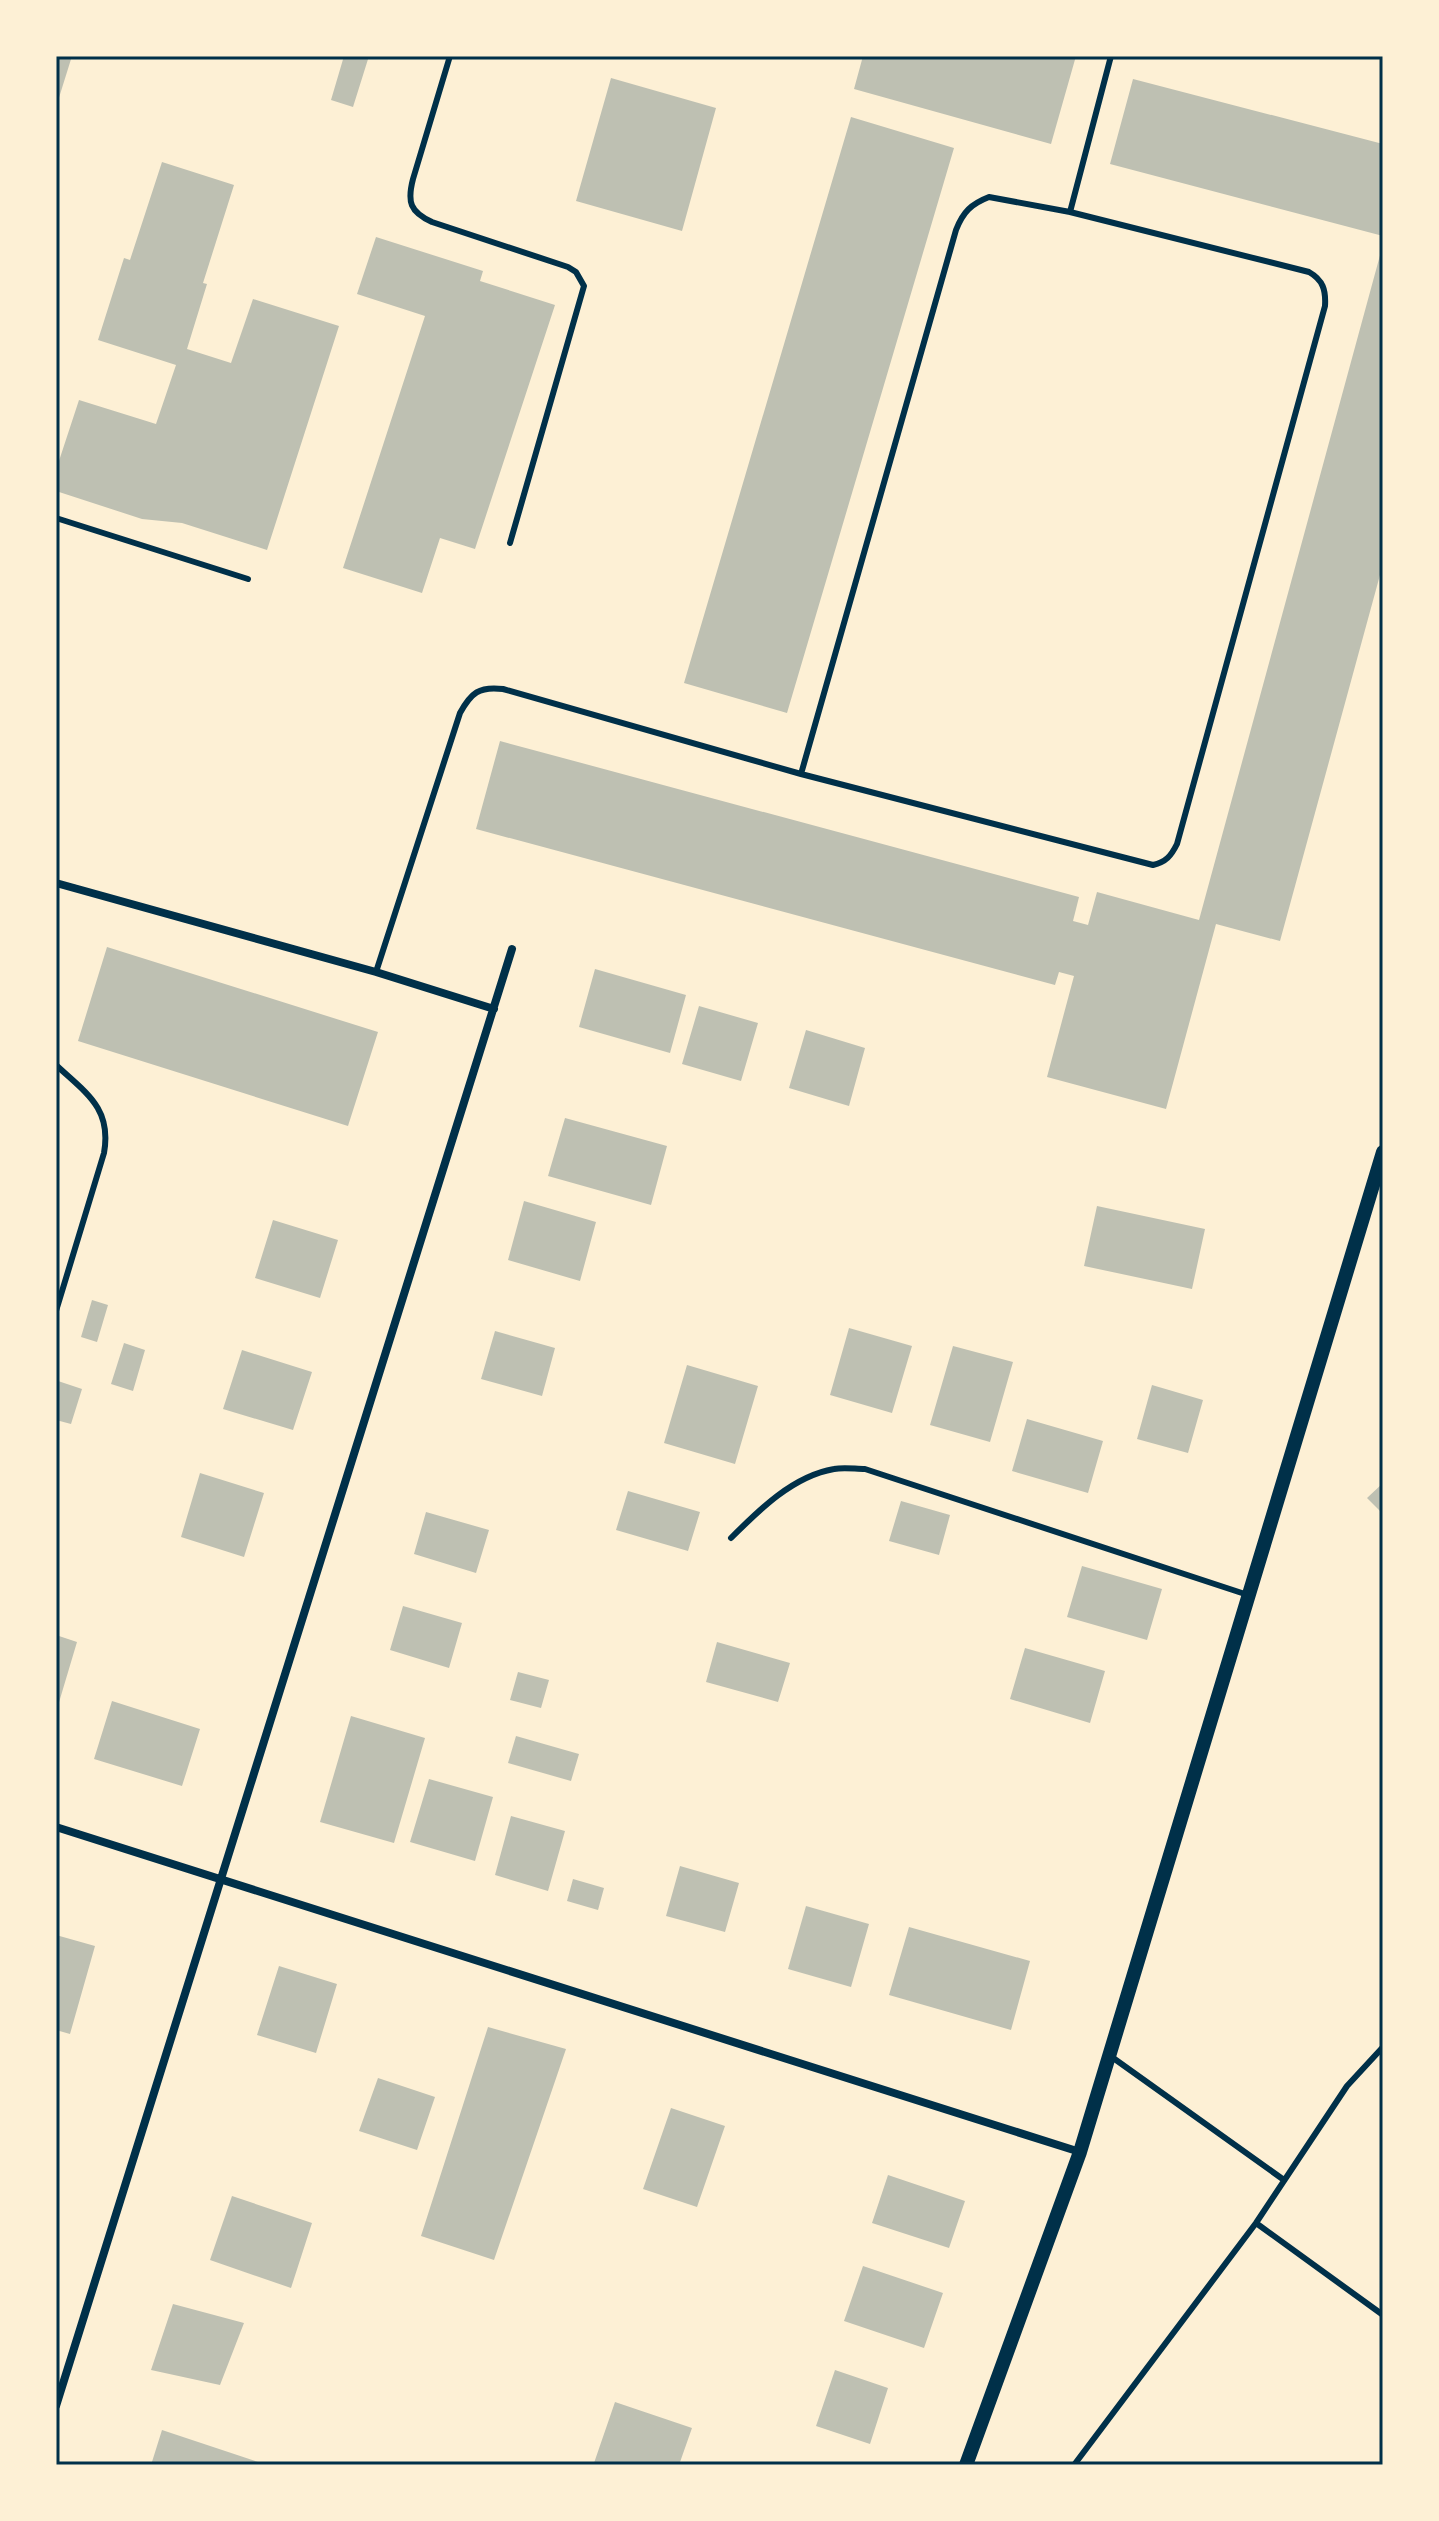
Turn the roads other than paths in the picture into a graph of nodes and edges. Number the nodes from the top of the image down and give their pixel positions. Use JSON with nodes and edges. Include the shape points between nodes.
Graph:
{"nodes":[{"id":1,"x":450,"y":56,"type":"edge"},
{"id":2,"x":1111,"y":56,"type":"edge"},
{"id":3,"x":1070,"y":212,"type":"junction"},
{"id":4,"x":56,"y":518,"type":"edge"},
{"id":5,"x":510,"y":543,"type":"dead end"},
{"id":6,"x":248,"y":579,"type":"dead end"},
{"id":7,"x":801,"y":774,"type":"junction"},
{"id":8,"x":56,"y":883,"type":"edge"},
{"id":9,"x":512,"y":949,"type":"dead end"},
{"id":10,"x":376,"y":972,"type":"junction"},
{"id":11,"x":494,"y":1009,"type":"junction"},
{"id":12,"x":56,"y":1065,"type":"edge"},
{"id":13,"x":1383,"y":1152,"type":"edge"},
{"id":14,"x":56,"y":1311,"type":"edge"},
{"id":15,"x":731,"y":1538,"type":"dead end"},
{"id":16,"x":1248,"y":1595,"type":"junction"},
{"id":17,"x":56,"y":1827,"type":"edge"},
{"id":18,"x":221,"y":1880,"type":"junction"},
{"id":19,"x":1383,"y":2047,"type":"edge"},
{"id":20,"x":1109,"y":2055,"type":"junction"},
{"id":21,"x":1080,"y":2152,"type":"junction"},
{"id":22,"x":1284,"y":2180,"type":"junction"},
{"id":23,"x":1256,"y":2223,"type":"junction"},
{"id":24,"x":1383,"y":2315,"type":"edge"},
{"id":25,"x":56,"y":2406,"type":"edge"},
{"id":26,"x":966,"y":2465,"type":"edge"},
{"id":27,"x":1074,"y":2465,"type":"edge"}],
"edges":[{"from":1,"to":5,"type":"lane","via":[[409,192],[411,206],[432,222],[568,267],[584,286]]},
{"from":2,"to":3,"type":"lane"},
{"from":3,"to":7,"type":"lane","via":[[989,197],[962,215]]},
{"from":3,"to":7,"type":"lane","via":[[1309,272],[1323,284],[1325,295],[1172,855],[1153,865],[1141,863]]},
{"from":4,"to":6,"type":"lane"},
{"from":7,"to":10,"type":"lane","via":[[503,689],[477,691],[460,713]]},
{"from":8,"to":10,"type":"street"},
{"from":9,"to":11,"type":"street"},
{"from":10,"to":11,"type":"street"},
{"from":11,"to":18,"type":"street"},
{"from":12,"to":14,"type":"lane","via":[[98,1107],[107,1137]]},
{"from":13,"to":16,"type":"street"},
{"from":15,"to":16,"type":"lane","via":[[763,1506],[802,1480],[834,1469],[865,1469]]},
{"from":16,"to":20,"type":"street"},
{"from":17,"to":18,"type":"street"},
{"from":18,"to":21,"type":"street"},
{"from":18,"to":25,"type":"street"},
{"from":19,"to":22,"type":"lane","via":[[1347,2086]]},
{"from":20,"to":21,"type":"street"},
{"from":20,"to":22,"type":"lane"},
{"from":21,"to":26,"type":"street"},
{"from":22,"to":23,"type":"lane"},
{"from":23,"to":24,"type":"lane"},
{"from":23,"to":27,"type":"lane"}]}
